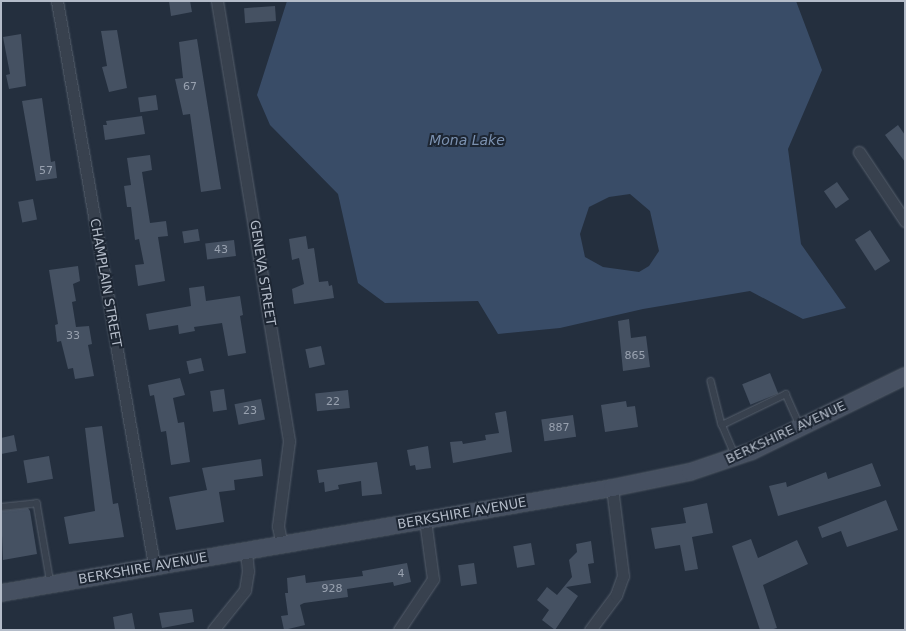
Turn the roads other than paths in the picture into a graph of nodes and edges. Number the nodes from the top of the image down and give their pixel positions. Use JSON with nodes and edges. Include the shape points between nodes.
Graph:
{"nodes":[{"id":1,"x":57,"y":1,"type":"edge"},
{"id":2,"x":217,"y":1,"type":"edge"},
{"id":3,"x":859,"y":152,"type":"dead end"},
{"id":4,"x":905,"y":221,"type":"edge"},
{"id":5,"x":905,"y":376,"type":"edge"},
{"id":6,"x":711,"y":380,"type":"dead end"},
{"id":7,"x":722,"y":424,"type":"junction"},
{"id":8,"x":801,"y":428,"type":"junction"},
{"id":9,"x":736,"y":458,"type":"junction"},
{"id":10,"x":612,"y":488,"type":"junction"},
{"id":11,"x":1,"y":507,"type":"edge"},
{"id":12,"x":425,"y":520,"type":"junction"},
{"id":13,"x":282,"y":546,"type":"junction"},
{"id":14,"x":246,"y":552,"type":"junction"},
{"id":15,"x":154,"y":565,"type":"junction"},
{"id":16,"x":51,"y":584,"type":"junction"},
{"id":17,"x":1,"y":594,"type":"edge"},
{"id":18,"x":213,"y":630,"type":"edge"},
{"id":19,"x":400,"y":630,"type":"edge"},
{"id":20,"x":590,"y":630,"type":"edge"}],
"edges":[{"from":1,"to":15,"type":"street","name":"CHAMPLAIN STREET"},
{"from":2,"to":13,"type":"street","name":"GENEVA STREET","via":[[289,441],[278,526]]},
{"from":3,"to":4,"type":"street"},
{"from":5,"to":8,"type":"main road","name":"BERKSHIRE AVENUE"},
{"from":6,"to":7,"type":"lane"},
{"from":7,"to":8,"type":"lane","via":[[786,394]]},
{"from":7,"to":9,"type":"lane"},
{"from":8,"to":9,"type":"main road","name":"BERKSHIRE AVENUE"},
{"from":9,"to":10,"type":"main road","name":"BERKSHIRE AVENUE","via":[[690,472]]},
{"from":10,"to":12,"type":"main road","name":"BERKSHIRE AVENUE"},
{"from":10,"to":20,"type":"street","via":[[623,576],[616,595]]},
{"from":11,"to":16,"type":"lane","via":[[37,503]]},
{"from":12,"to":13,"type":"main road","name":"BERKSHIRE AVENUE"},
{"from":12,"to":19,"type":"street","via":[[433,579]]},
{"from":13,"to":14,"type":"main road","name":"BERKSHIRE AVENUE"},
{"from":14,"to":15,"type":"main road","name":"BERKSHIRE AVENUE"},
{"from":14,"to":18,"type":"street","via":[[248,571],[245,590]]},
{"from":15,"to":16,"type":"main road","name":"BERKSHIRE AVENUE"},
{"from":16,"to":17,"type":"main road","name":"BERKSHIRE AVENUE"}]}
